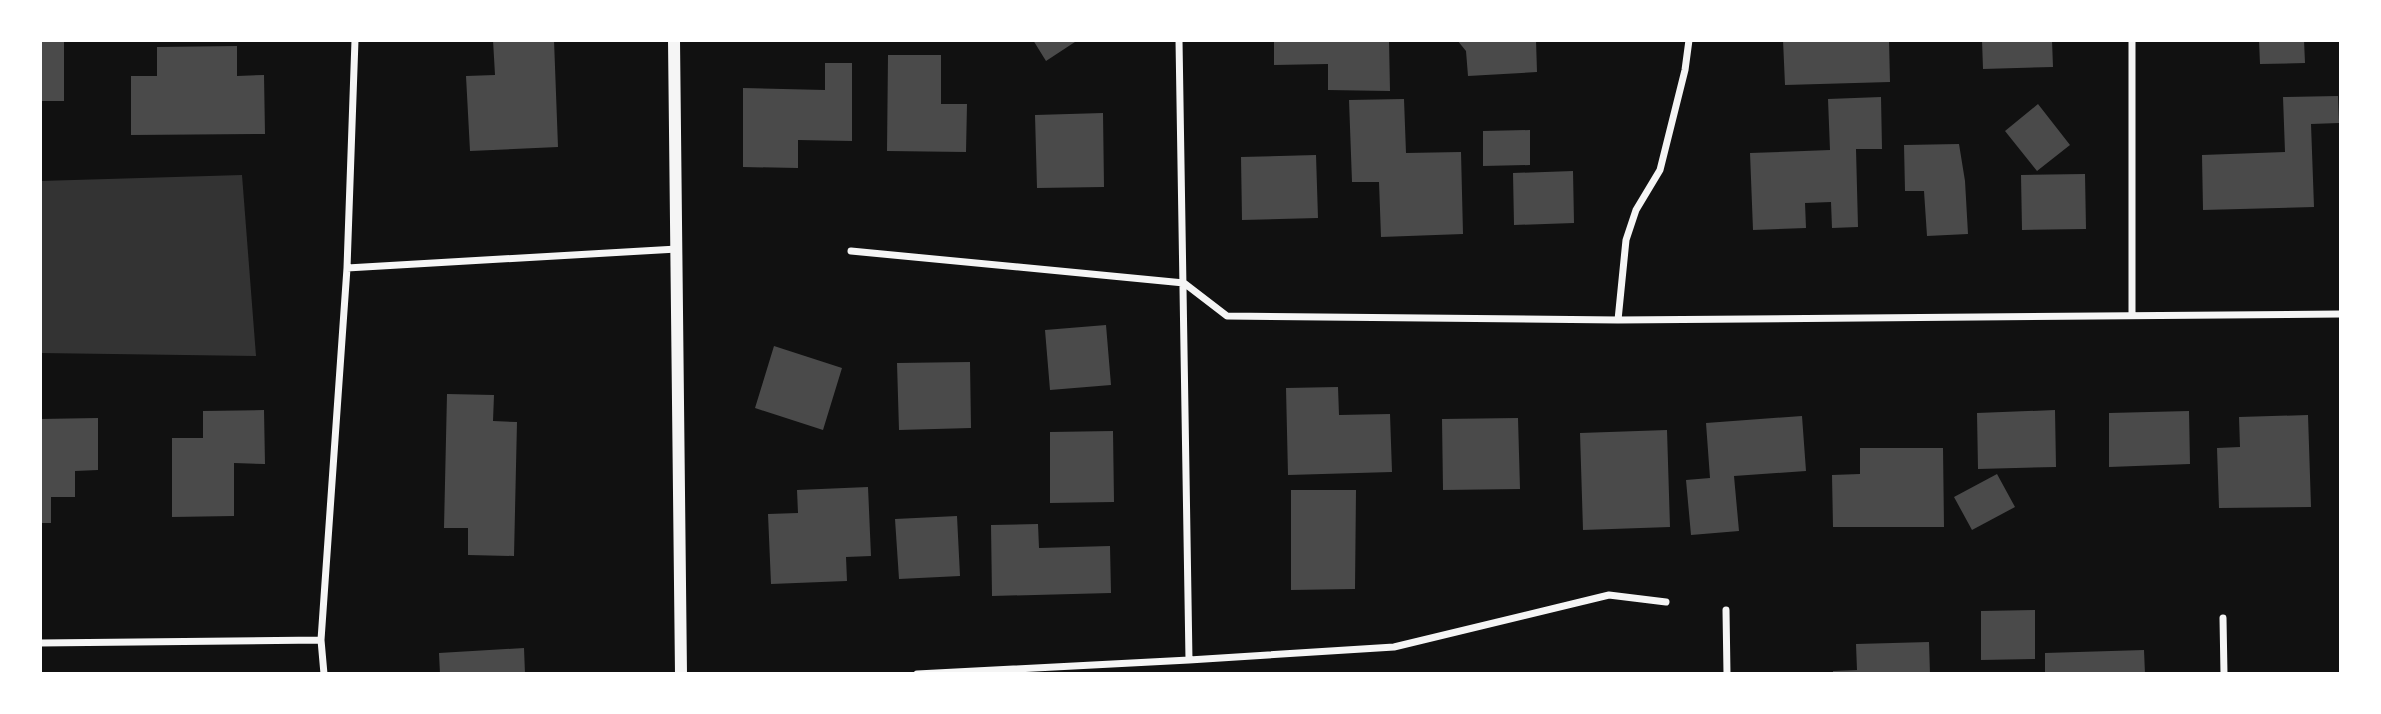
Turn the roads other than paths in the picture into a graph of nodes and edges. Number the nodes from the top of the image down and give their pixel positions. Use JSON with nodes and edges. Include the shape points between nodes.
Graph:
{"nodes":[{"id":1,"x":355,"y":40,"type":"edge"},
{"id":2,"x":674,"y":40,"type":"edge"},
{"id":3,"x":1179,"y":40,"type":"edge"},
{"id":4,"x":1689,"y":40,"type":"edge"},
{"id":5,"x":2132,"y":40,"type":"edge"},
{"id":6,"x":677,"y":249,"type":"junction"},
{"id":7,"x":851,"y":251,"type":"dead end"},
{"id":8,"x":347,"y":268,"type":"junction"},
{"id":9,"x":1184,"y":283,"type":"junction"},
{"id":10,"x":2341,"y":314,"type":"edge"},
{"id":11,"x":2132,"y":315,"type":"junction"},
{"id":12,"x":1618,"y":320,"type":"junction"},
{"id":13,"x":1666,"y":602,"type":"dead end"},
{"id":14,"x":1726,"y":610,"type":"dead end"},
{"id":15,"x":2223,"y":618,"type":"dead end"},
{"id":16,"x":321,"y":640,"type":"junction"},
{"id":17,"x":40,"y":643,"type":"edge"},
{"id":18,"x":1189,"y":660,"type":"junction"},
{"id":19,"x":324,"y":674,"type":"edge"},
{"id":20,"x":681,"y":674,"type":"edge"},
{"id":21,"x":916,"y":674,"type":"edge"},
{"id":22,"x":1727,"y":674,"type":"edge"},
{"id":23,"x":2224,"y":674,"type":"edge"}],
"edges":[{"from":1,"to":8,"type":"street"},
{"from":2,"to":6,"type":"street"},
{"from":3,"to":9,"type":"street"},
{"from":4,"to":12,"type":"street","via":[[1660,170],[1636,210],[1626,240]]},
{"from":5,"to":11,"type":"street"},
{"from":6,"to":8,"type":"street"},
{"from":6,"to":20,"type":"street"},
{"from":7,"to":9,"type":"street"},
{"from":8,"to":16,"type":"street"},
{"from":9,"to":12,"type":"street","via":[[1227,316]]},
{"from":9,"to":18,"type":"street"},
{"from":10,"to":11,"type":"street"},
{"from":11,"to":12,"type":"street"},
{"from":13,"to":18,"type":"street","via":[[1609,595],[1394,647]]},
{"from":14,"to":22,"type":"street"},
{"from":15,"to":23,"type":"street"},
{"from":16,"to":17,"type":"street"},
{"from":16,"to":19,"type":"street"},
{"from":18,"to":21,"type":"street"}]}
